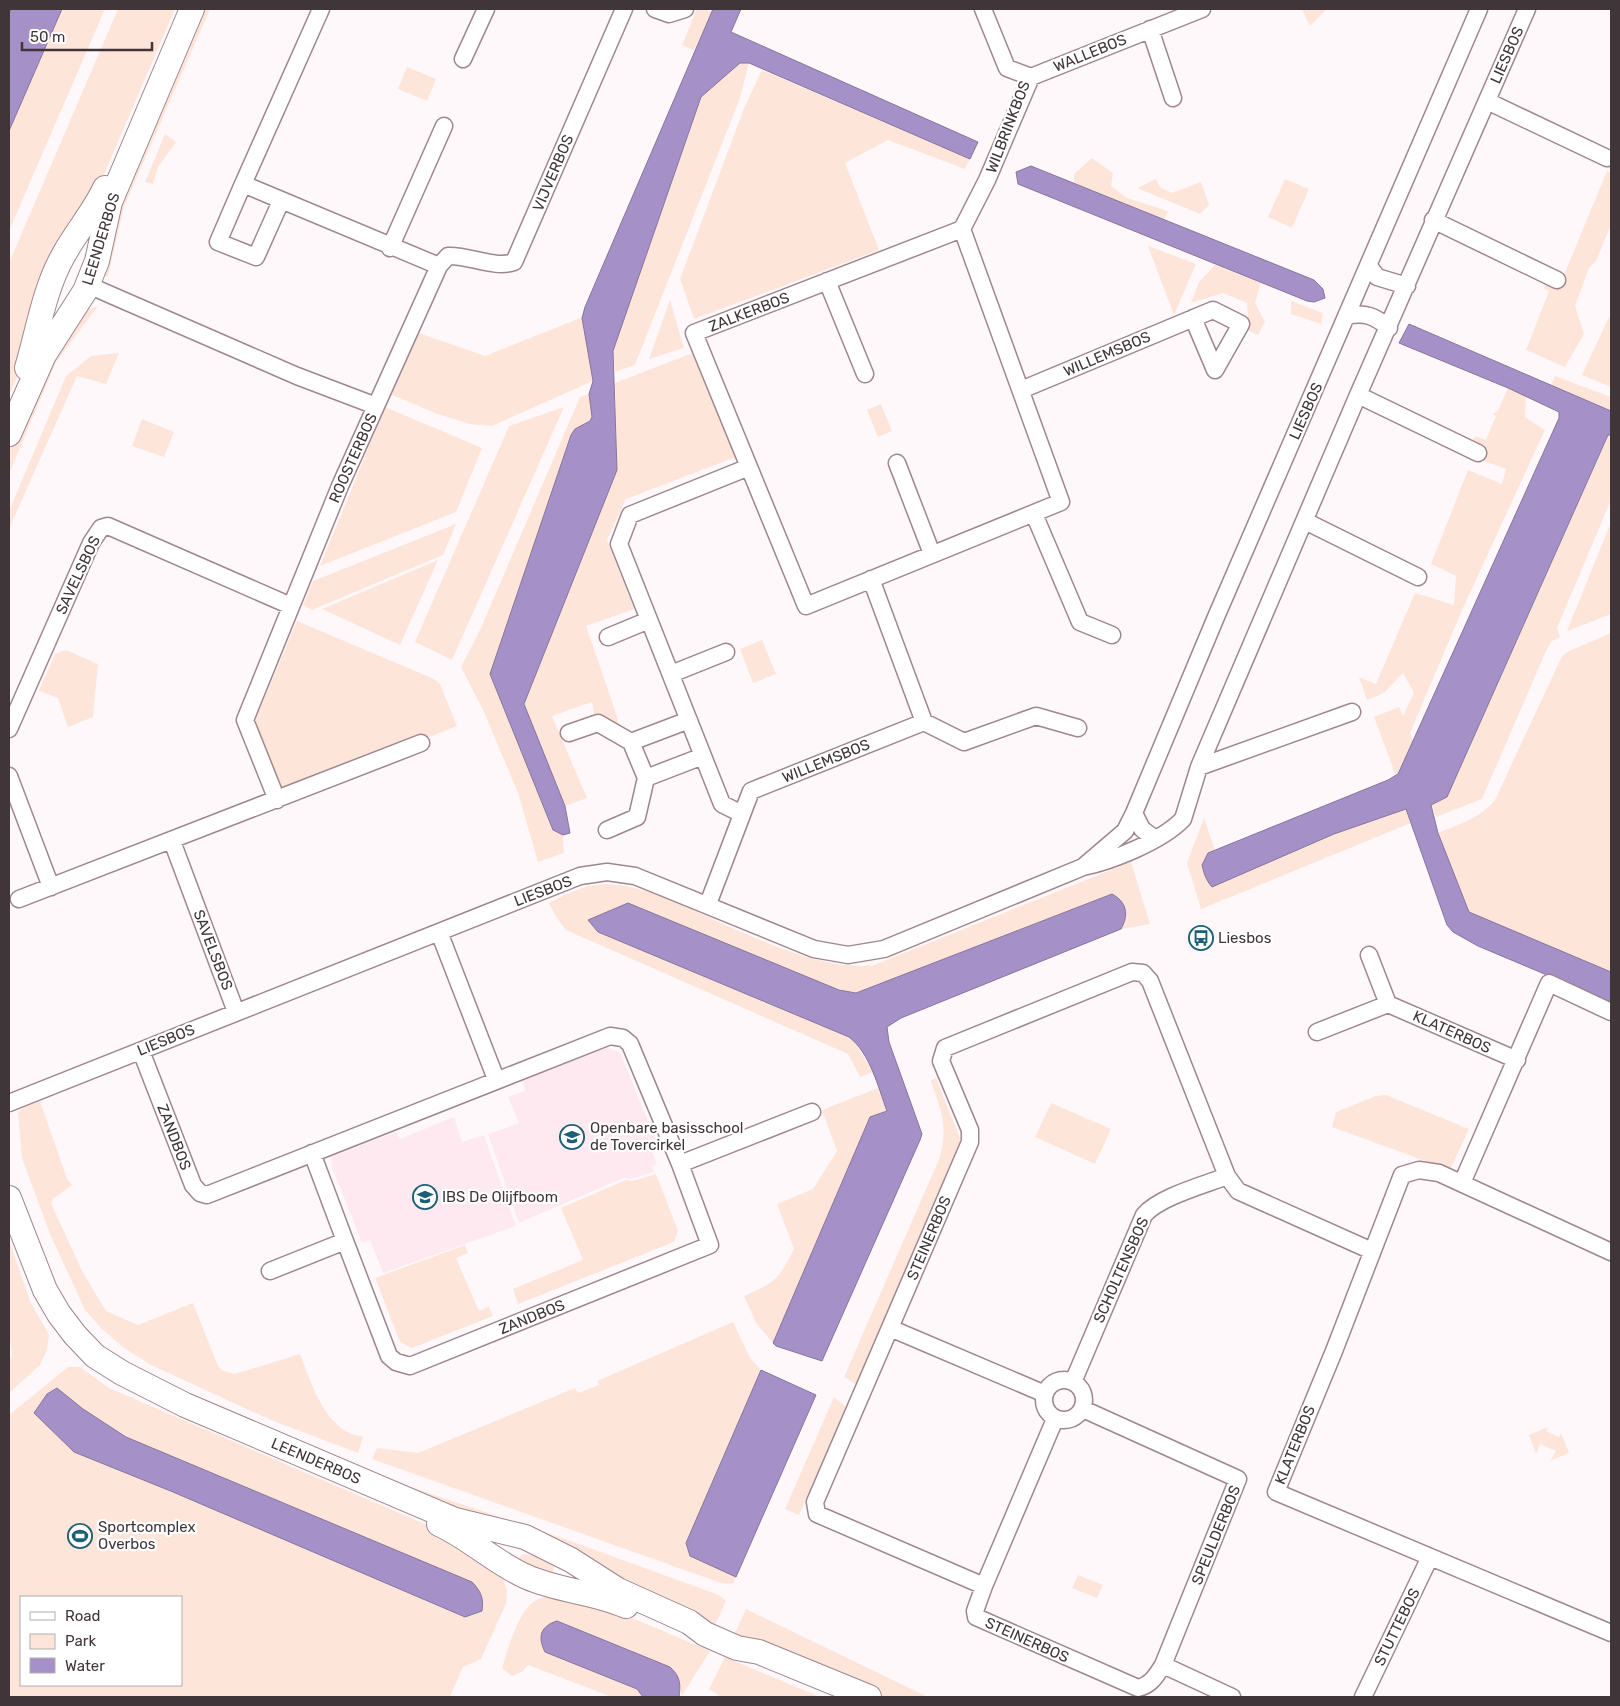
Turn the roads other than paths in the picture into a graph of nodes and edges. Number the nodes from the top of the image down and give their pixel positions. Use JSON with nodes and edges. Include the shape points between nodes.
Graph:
{"nodes":[{"id":1,"x":181,"y":9,"type":"edge"},
{"id":2,"x":192,"y":9,"type":"edge"},
{"id":3,"x":321,"y":9,"type":"edge"},
{"id":4,"x":486,"y":9,"type":"edge"},
{"id":5,"x":624,"y":9,"type":"edge"},
{"id":6,"x":655,"y":9,"type":"edge"},
{"id":7,"x":684,"y":9,"type":"edge"},
{"id":8,"x":983,"y":9,"type":"edge"},
{"id":9,"x":1202,"y":9,"type":"edge"},
{"id":10,"x":1479,"y":9,"type":"edge"},
{"id":11,"x":1527,"y":9,"type":"edge"},
{"id":12,"x":1150,"y":29,"type":"junction"},
{"id":13,"x":463,"y":59,"type":"dead end"},
{"id":14,"x":1030,"y":77,"type":"junction"},
{"id":15,"x":1173,"y":98,"type":"dead end"},
{"id":16,"x":1487,"y":101,"type":"junction"},
{"id":17,"x":444,"y":126,"type":"dead end"},
{"id":18,"x":1607,"y":158,"type":"dead end"},
{"id":19,"x":243,"y":184,"type":"junction"},
{"id":20,"x":281,"y":201,"type":"junction"},
{"id":21,"x":1433,"y":220,"type":"junction"},
{"id":22,"x":962,"y":229,"type":"junction"},
{"id":23,"x":70,"y":244,"type":"junction"},
{"id":24,"x":390,"y":248,"type":"junction"},
{"id":25,"x":98,"y":261,"type":"junction"},
{"id":26,"x":439,"y":266,"type":"junction"},
{"id":27,"x":1369,"y":266,"type":"junction"},
{"id":28,"x":1557,"y":280,"type":"dead end"},
{"id":29,"x":827,"y":281,"type":"junction"},
{"id":30,"x":88,"y":285,"type":"junction"},
{"id":31,"x":1407,"y":286,"type":"junction"},
{"id":32,"x":49,"y":290,"type":"junction"},
{"id":33,"x":76,"y":307,"type":"junction"},
{"id":34,"x":1347,"y":316,"type":"junction"},
{"id":35,"x":1193,"y":318,"type":"dead end"},
{"id":36,"x":1389,"y":328,"type":"junction"},
{"id":37,"x":865,"y":374,"type":"dead end"},
{"id":38,"x":1021,"y":390,"type":"junction"},
{"id":39,"x":1358,"y":395,"type":"junction"},
{"id":40,"x":376,"y":406,"type":"junction"},
{"id":41,"x":9,"y":410,"type":"edge"},
{"id":42,"x":9,"y":434,"type":"edge"},
{"id":43,"x":1478,"y":453,"type":"dead end"},
{"id":44,"x":897,"y":464,"type":"dead end"},
{"id":45,"x":749,"y":467,"type":"junction"},
{"id":46,"x":1034,"y":514,"type":"junction"},
{"id":47,"x":1305,"y":521,"type":"junction"},
{"id":48,"x":932,"y":554,"type":"junction"},
{"id":49,"x":1418,"y":577,"type":"dead end"},
{"id":50,"x":871,"y":579,"type":"junction"},
{"id":51,"x":291,"y":606,"type":"junction"},
{"id":52,"x":649,"y":620,"type":"junction"},
{"id":53,"x":1112,"y":636,"type":"dead end"},
{"id":54,"x":608,"y":638,"type":"dead end"},
{"id":55,"x":726,"y":652,"type":"dead end"},
{"id":56,"x":671,"y":674,"type":"junction"},
{"id":57,"x":1352,"y":712,"type":"dead end"},
{"id":58,"x":689,"y":720,"type":"junction"},
{"id":59,"x":924,"y":722,"type":"junction"},
{"id":60,"x":1078,"y":728,"type":"dead end"},
{"id":61,"x":9,"y":729,"type":"edge"},
{"id":62,"x":569,"y":733,"type":"dead end"},
{"id":63,"x":631,"y":742,"type":"junction"},
{"id":64,"x":421,"y":743,"type":"dead end"},
{"id":65,"x":703,"y":756,"type":"junction"},
{"id":66,"x":1199,"y":767,"type":"junction"},
{"id":67,"x":9,"y":776,"type":"edge"},
{"id":68,"x":646,"y":778,"type":"junction"},
{"id":69,"x":277,"y":800,"type":"junction"},
{"id":70,"x":1134,"y":813,"type":"junction"},
{"id":71,"x":742,"y":814,"type":"junction"},
{"id":72,"x":607,"y":830,"type":"dead end"},
{"id":73,"x":1154,"y":838,"type":"junction"},
{"id":74,"x":172,"y":841,"type":"junction"},
{"id":75,"x":1083,"y":867,"type":"junction"},
{"id":76,"x":51,"y":887,"type":"junction"},
{"id":77,"x":19,"y":900,"type":"dead end"},
{"id":78,"x":708,"y":904,"type":"junction"},
{"id":79,"x":439,"y":932,"type":"junction"},
{"id":80,"x":1369,"y":955,"type":"dead end"},
{"id":81,"x":1388,"y":1004,"type":"junction"},
{"id":82,"x":236,"y":1012,"type":"junction"},
{"id":83,"x":1611,"y":1012,"type":"edge"},
{"id":84,"x":1317,"y":1032,"type":"dead end"},
{"id":85,"x":141,"y":1051,"type":"junction"},
{"id":86,"x":1517,"y":1060,"type":"junction"},
{"id":87,"x":496,"y":1080,"type":"junction"},
{"id":88,"x":9,"y":1103,"type":"edge"},
{"id":89,"x":812,"y":1112,"type":"dead end"},
{"id":90,"x":312,"y":1153,"type":"junction"},
{"id":91,"x":680,"y":1164,"type":"junction"},
{"id":92,"x":1227,"y":1176,"type":"junction"},
{"id":93,"x":1462,"y":1183,"type":"junction"},
{"id":94,"x":9,"y":1198,"type":"edge"},
{"id":95,"x":9,"y":1229,"type":"edge"},
{"id":96,"x":345,"y":1241,"type":"junction"},
{"id":97,"x":1372,"y":1251,"type":"junction"},
{"id":98,"x":1611,"y":1252,"type":"edge"},
{"id":99,"x":270,"y":1271,"type":"dead end"},
{"id":100,"x":890,"y":1328,"type":"junction"},
{"id":101,"x":1073,"y":1382,"type":"junction"},
{"id":102,"x":1045,"y":1394,"type":"junction"},
{"id":103,"x":1083,"y":1409,"type":"junction"},
{"id":104,"x":1055,"y":1419,"type":"junction"},
{"id":105,"x":525,"y":1537,"type":"junction"},
{"id":106,"x":1430,"y":1557,"type":"junction"},
{"id":107,"x":570,"y":1560,"type":"junction"},
{"id":108,"x":506,"y":1566,"type":"junction"},
{"id":109,"x":984,"y":1586,"type":"junction"},
{"id":110,"x":557,"y":1588,"type":"junction"},
{"id":111,"x":1611,"y":1633,"type":"edge"},
{"id":112,"x":705,"y":1634,"type":"junction"},
{"id":113,"x":738,"y":1648,"type":"junction"},
{"id":114,"x":1163,"y":1665,"type":"junction"},
{"id":115,"x":843,"y":1697,"type":"edge"},
{"id":116,"x":869,"y":1697,"type":"edge"},
{"id":117,"x":1232,"y":1697,"type":"edge"},
{"id":118,"x":1363,"y":1697,"type":"edge"}],
"edges":[{"from":1,"to":23,"type":"main road","name":"LEENDERBOS","via":[[105,189],[96,208]]},
{"from":2,"to":25,"type":"main road","name":"LEENDERBOS","via":[[110,202]]},
{"from":3,"to":19,"type":"street"},
{"from":4,"to":13,"type":"street"},
{"from":5,"to":26,"type":"street","name":"VIJVERBOS","via":[[514,262],[504,266],[448,256]]},
{"from":6,"to":7,"type":"street","via":[[669,14]]},
{"from":8,"to":14,"type":"street","name":"WILBRINKBOS","via":[[1007,68]]},
{"from":9,"to":12,"type":"street","name":"WALLEBOS"},
{"from":10,"to":27,"type":"street","name":"LIESBOS"},
{"from":11,"to":16,"type":"street","name":"LIESBOS"},
{"from":12,"to":14,"type":"street","name":"WALLEBOS"},
{"from":12,"to":15,"type":"street"},
{"from":14,"to":22,"type":"street","name":"WILBRINKBOS","via":[[987,180]]},
{"from":16,"to":18,"type":"street","name":"LIESBOS"},
{"from":16,"to":21,"type":"street","name":"LIESBOS"},
{"from":17,"to":24,"type":"street"},
{"from":19,"to":20,"type":"street"},
{"from":19,"to":20,"type":"street","via":[[218,242],[256,257]]},
{"from":20,"to":24,"type":"street"},
{"from":21,"to":28,"type":"street"},
{"from":21,"to":31,"type":"street","name":"LIESBOS"},
{"from":22,"to":29,"type":"street","name":"ZALKERBOS"},
{"from":22,"to":38,"type":"street"},
{"from":23,"to":25,"type":"main road","via":[[90,244],[96,248]]},
{"from":23,"to":32,"type":"main road","name":"LEENDERBOS"},
{"from":24,"to":26,"type":"street"},
{"from":25,"to":30,"type":"main road","name":"LEENDERBOS"},
{"from":26,"to":40,"type":"street"},
{"from":27,"to":31,"type":"street","via":[[1377,277]]},
{"from":27,"to":34,"type":"street","name":"LIESBOS"},
{"from":29,"to":37,"type":"street"},
{"from":29,"to":45,"type":"street","name":"ZALKERBOS","via":[[694,333]]},
{"from":30,"to":33,"type":"main road","name":"LEENDERBOS"},
{"from":30,"to":40,"type":"street","name":"ROOSTERBOS","via":[[297,376]]},
{"from":31,"to":36,"type":"street","name":"LIESBOS"},
{"from":32,"to":33,"type":"main road","via":[[62,312]]},
{"from":32,"to":41,"type":"main road","name":"LEENDERBOS","via":[[26,370]]},
{"from":33,"to":42,"type":"main road","name":"LEENDERBOS","via":[[44,355]]},
{"from":34,"to":36,"type":"street","via":[[1362,313]]},
{"from":34,"to":70,"type":"street","name":"LIESBOS"},
{"from":35,"to":38,"type":"street","name":"WILLEMSBOS"},
{"from":36,"to":39,"type":"street","name":"LIESBOS"},
{"from":38,"to":46,"type":"street","via":[[1062,502]]},
{"from":39,"to":43,"type":"street"},
{"from":39,"to":47,"type":"street","name":"LIESBOS"},
{"from":40,"to":51,"type":"street","name":"ROOSTERBOS"},
{"from":44,"to":48,"type":"street"},
{"from":45,"to":50,"type":"street","name":"ZALKERBOS","via":[[806,606]]},
{"from":45,"to":52,"type":"street","via":[[630,515],[619,544]]},
{"from":46,"to":48,"type":"street"},
{"from":46,"to":53,"type":"street","via":[[1080,622]]},
{"from":47,"to":49,"type":"street"},
{"from":47,"to":66,"type":"street","name":"LIESBOS"},
{"from":48,"to":50,"type":"street"},
{"from":50,"to":59,"type":"street"},
{"from":51,"to":61,"type":"street","name":"SAVELSBOS","via":[[108,526],[101,528],[91,543]]},
{"from":51,"to":69,"type":"street","name":"ROOSTERBOS","via":[[245,720]]},
{"from":52,"to":54,"type":"street"},
{"from":52,"to":56,"type":"street"},
{"from":55,"to":56,"type":"street"},
{"from":56,"to":58,"type":"street"},
{"from":57,"to":66,"type":"street"},
{"from":58,"to":63,"type":"street"},
{"from":58,"to":65,"type":"street"},
{"from":59,"to":60,"type":"street","via":[[964,742],[1036,716]]},
{"from":59,"to":71,"type":"street","name":"WILLEMSBOS","via":[[752,791]]},
{"from":62,"to":63,"type":"street","via":[[598,723]]},
{"from":63,"to":68,"type":"street"},
{"from":64,"to":69,"type":"street"},
{"from":65,"to":68,"type":"street"},
{"from":65,"to":71,"type":"street","via":[[722,804]]},
{"from":66,"to":73,"type":"street","name":"LIESBOS","via":[[1183,820]]},
{"from":67,"to":76,"type":"street"},
{"from":68,"to":72,"type":"street","via":[[637,817]]},
{"from":69,"to":74,"type":"street"},
{"from":70,"to":73,"type":"street","via":[[1142,829]]},
{"from":70,"to":75,"type":"street","name":"LIESBOS","via":[[1125,831]]},
{"from":71,"to":78,"type":"street","name":"WILLEMSBOS"},
{"from":73,"to":75,"type":"street","name":"LIESBOS","via":[[1109,861]]},
{"from":74,"to":76,"type":"street"},
{"from":74,"to":82,"type":"street","name":"SAVELSBOS"},
{"from":75,"to":78,"type":"street","name":"LIESBOS","via":[[884,949],[848,955],[814,949]]},
{"from":76,"to":77,"type":"street"},
{"from":78,"to":79,"type":"street","name":"LIESBOS","via":[[634,876],[607,872],[580,876]]},
{"from":79,"to":82,"type":"street","name":"LIESBOS"},
{"from":79,"to":87,"type":"street"},
{"from":80,"to":81,"type":"street"},
{"from":81,"to":84,"type":"street"},
{"from":81,"to":86,"type":"street","name":"KLATERBOS"},
{"from":82,"to":85,"type":"street","name":"LIESBOS"},
{"from":83,"to":86,"type":"street","via":[[1549,984]]},
{"from":85,"to":88,"type":"street","name":"LIESBOS"},
{"from":85,"to":90,"type":"street","name":"ZANDBOS","via":[[193,1185],[200,1193],[207,1195]]},
{"from":86,"to":93,"type":"street"},
{"from":87,"to":90,"type":"street","name":"ZANDBOS"},
{"from":87,"to":91,"type":"street","name":"ZANDBOS","via":[[610,1036],[623,1038],[630,1044]]},
{"from":89,"to":91,"type":"street"},
{"from":90,"to":96,"type":"street","name":"ZANDBOS"},
{"from":91,"to":96,"type":"street","name":"ZANDBOS","via":[[710,1245],[410,1366],[389,1356]]},
{"from":92,"to":97,"type":"street","name":"STEINERBOS","via":[[1238,1191]]},
{"from":92,"to":100,"type":"street","name":"STEINERBOS","via":[[1150,981],[1143,973],[1132,972],[961,1039],[945,1048],[941,1061],[970,1130],[970,1142]]},
{"from":92,"to":101,"type":"street","name":"SCHOLTENSBOS","via":[[1166,1200],[1144,1215]]},
{"from":93,"to":97,"type":"street","name":"KLATERBOS","via":[[1439,1173],[1418,1170],[1402,1175]]},
{"from":93,"to":98,"type":"street","name":"KLATERBOS"},
{"from":94,"to":105,"type":"main road","name":"LEENDERBOS","via":[[45,1290],[59,1314],[95,1356],[186,1405],[455,1520]]},
{"from":95,"to":108,"type":"main road","name":"LEENDERBOS","via":[[38,1300],[56,1329],[95,1368],[127,1390],[450,1529]]},
{"from":96,"to":99,"type":"street"},
{"from":97,"to":106,"type":"street","name":"KLATERBOS","via":[[1276,1492]]},
{"from":100,"to":102,"type":"street"},
{"from":100,"to":109,"type":"street","name":"STEINERBOS","via":[[814,1509],[817,1514]]},
{"from":101,"to":102,"type":"street","via":[[1053,1383]]},
{"from":101,"to":103,"type":"street","via":[[1082,1390]]},
{"from":102,"to":104,"type":"street","via":[[1046,1411]]},
{"from":103,"to":104,"type":"street","via":[[1074,1419]]},
{"from":103,"to":114,"type":"street","name":"SPEULDERBOS","via":[[1238,1479]]},
{"from":104,"to":109,"type":"street"},
{"from":105,"to":107,"type":"main road","name":"LEENDERBOS"},
{"from":105,"to":108,"type":"main road","via":[[509,1543],[504,1549]]},
{"from":106,"to":111,"type":"street","name":"KLATERBOS"},
{"from":106,"to":118,"type":"street","name":"STUTTEBOS"},
{"from":107,"to":110,"type":"main road","via":[[574,1568],[571,1581]]},
{"from":107,"to":112,"type":"main road","name":"LEENDERBOS","via":[[618,1590],[689,1622]]},
{"from":108,"to":110,"type":"main road","name":"LEENDERBOS"},
{"from":109,"to":114,"type":"street","name":"STEINERBOS","via":[[975,1611],[982,1622],[1138,1688],[1153,1680]]},
{"from":110,"to":112,"type":"main road","name":"LEENDERBOS","via":[[610,1599],[686,1631]]},
{"from":112,"to":113,"type":"main road","name":"LEENDERBOS"},
{"from":113,"to":115,"type":"main road","name":"LEENDERBOS","via":[[755,1660]]},
{"from":113,"to":116,"type":"main road","name":"LEENDERBOS","via":[[759,1652]]},
{"from":114,"to":117,"type":"street"}]}
